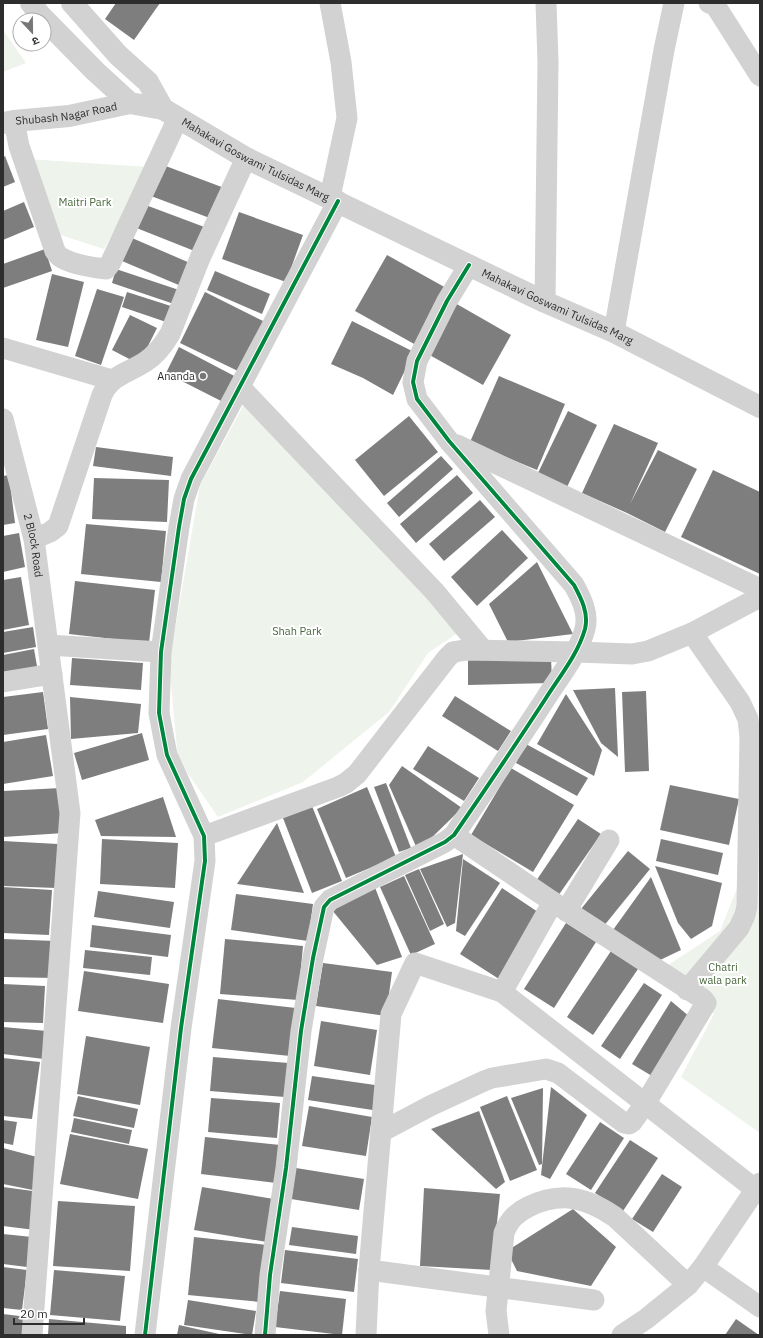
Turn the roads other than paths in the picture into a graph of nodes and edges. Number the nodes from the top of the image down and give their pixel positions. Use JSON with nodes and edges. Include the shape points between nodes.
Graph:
{"nodes":[{"id":1,"x":31,"y":3,"type":"edge"},
{"id":2,"x":72,"y":3,"type":"edge"},
{"id":3,"x":330,"y":3,"type":"edge"},
{"id":4,"x":546,"y":3,"type":"edge"},
{"id":5,"x":674,"y":3,"type":"edge"},
{"id":6,"x":709,"y":3,"type":"edge"},
{"id":7,"x":760,"y":76,"type":"edge"},
{"id":8,"x":130,"y":103,"type":"junction"},
{"id":9,"x":170,"y":113,"type":"junction"},
{"id":10,"x":8,"y":122,"type":"edge"},
{"id":11,"x":246,"y":158,"type":"junction"},
{"id":12,"x":334,"y":199,"type":"junction"},
{"id":13,"x":469,"y":265,"type":"junction"},
{"id":14,"x":545,"y":302,"type":"junction"},
{"id":15,"x":614,"y":332,"type":"junction"},
{"id":16,"x":3,"y":348,"type":"edge"},
{"id":17,"x":112,"y":380,"type":"junction"},
{"id":18,"x":240,"y":387,"type":"junction"},
{"id":19,"x":760,"y":407,"type":"edge"},
{"id":20,"x":3,"y":419,"type":"edge"},
{"id":21,"x":449,"y":442,"type":"junction"},
{"id":22,"x":34,"y":539,"type":"junction"},
{"id":23,"x":760,"y":589,"type":"edge"},
{"id":24,"x":760,"y":596,"type":"edge"},
{"id":25,"x":692,"y":633,"type":"junction"},
{"id":26,"x":48,"y":645,"type":"junction"},
{"id":27,"x":484,"y":650,"type":"junction"},
{"id":28,"x":161,"y":652,"type":"junction"},
{"id":29,"x":576,"y":652,"type":"junction"},
{"id":30,"x":52,"y":674,"type":"junction"},
{"id":31,"x":3,"y":682,"type":"edge"},
{"id":32,"x":454,"y":835,"type":"junction"},
{"id":33,"x":204,"y":836,"type":"junction"},
{"id":34,"x":609,"y":840,"type":"dead end"},
{"id":35,"x":559,"y":906,"type":"junction"},
{"id":36,"x":687,"y":990,"type":"junction"},
{"id":37,"x":502,"y":992,"type":"junction"},
{"id":38,"x":645,"y":1104,"type":"junction"},
{"id":39,"x":381,"y":1132,"type":"junction"},
{"id":40,"x":758,"y":1188,"type":"edge"},
{"id":41,"x":703,"y":1267,"type":"junction"},
{"id":42,"x":369,"y":1270,"type":"junction"},
{"id":43,"x":688,"y":1285,"type":"junction"},
{"id":44,"x":498,"y":1287,"type":"junction"},
{"id":45,"x":594,"y":1300,"type":"dead end"},
{"id":46,"x":760,"y":1307,"type":"edge"},
{"id":47,"x":630,"y":1333,"type":"edge"},
{"id":48,"x":32,"y":1335,"type":"edge"},
{"id":49,"x":145,"y":1335,"type":"edge"},
{"id":50,"x":265,"y":1335,"type":"edge"},
{"id":51,"x":366,"y":1335,"type":"edge"},
{"id":52,"x":499,"y":1335,"type":"edge"}],
"edges":[{"from":1,"to":8,"type":"street","via":[[95,71]]},
{"from":2,"to":9,"type":"street","via":[[118,55],[148,82]]},
{"from":3,"to":12,"type":"street","via":[[341,62],[347,118]]},
{"from":4,"to":14,"type":"street","via":[[548,62]]},
{"from":5,"to":15,"type":"street"},
{"from":6,"to":7,"type":"street","via":[[715,5]]},
{"from":8,"to":9,"type":"street","name":"Mahakavi Goswami Tulsidas Marg"},
{"from":8,"to":10,"type":"street","name":"Shubash Nagar Road","via":[[69,116]]},
{"from":9,"to":10,"type":"street","via":[[114,256],[106,269],[60,258]]},
{"from":9,"to":11,"type":"street","name":"Mahakavi Goswami Tulsidas Marg"},
{"from":11,"to":12,"type":"street","name":"Mahakavi Goswami Tulsidas Marg"},
{"from":11,"to":17,"type":"street","via":[[164,345],[147,361]]},
{"from":12,"to":13,"type":"street","name":"Mahakavi Goswami Tulsidas Marg"},
{"from":12,"to":18,"type":"street"},
{"from":13,"to":14,"type":"street","name":"Mahakavi Goswami Tulsidas Marg"},
{"from":13,"to":21,"type":"street","via":[[447,301],[417,361],[413,382],[417,399]]},
{"from":14,"to":15,"type":"street","name":"Mahakavi Goswami Tulsidas Marg"},
{"from":15,"to":19,"type":"street","name":"Mahakavi Goswami Tulsidas Marg"},
{"from":16,"to":17,"type":"street"},
{"from":17,"to":22,"type":"street","via":[[102,395],[58,526]]},
{"from":18,"to":27,"type":"street","via":[[435,592]]},
{"from":18,"to":28,"type":"street","via":[[191,479],[184,499]]},
{"from":20,"to":22,"type":"street","name":"2 Block Road"},
{"from":21,"to":23,"type":"street"},
{"from":21,"to":29,"type":"street","via":[[574,585],[582,600],[586,619]]},
{"from":22,"to":26,"type":"street","name":"2 Block Road"},
{"from":24,"to":25,"type":"street"},
{"from":25,"to":29,"type":"street","via":[[648,651],[632,654]]},
{"from":25,"to":36,"type":"street","via":[[740,702],[748,718],[750,737],[745,915],[739,928]]},
{"from":26,"to":28,"type":"street"},
{"from":26,"to":30,"type":"street","name":"2 Block Road"},
{"from":27,"to":29,"type":"street"},
{"from":27,"to":33,"type":"street","via":[[466,650],[450,654],[357,774],[346,783]]},
{"from":28,"to":33,"type":"street","via":[[159,713],[167,755]]},
{"from":29,"to":32,"type":"street","via":[[512,752]]},
{"from":30,"to":31,"type":"street"},
{"from":30,"to":48,"type":"street","name":"2 Block Road","via":[[70,814]]},
{"from":32,"to":35,"type":"street"},
{"from":32,"to":50,"type":"street","via":[[445,842],[330,900],[324,907],[301,1031],[286,1168],[270,1275]]},
{"from":33,"to":49,"type":"street","via":[[205,861],[181,1028]]},
{"from":34,"to":35,"type":"street"},
{"from":35,"to":36,"type":"street"},
{"from":35,"to":37,"type":"street"},
{"from":36,"to":38,"type":"street","via":[[705,1000],[705,1004]]},
{"from":37,"to":38,"type":"street"},
{"from":37,"to":39,"type":"street","via":[[416,963],[391,1014]]},
{"from":38,"to":39,"type":"street","via":[[632,1122],[624,1123],[558,1072],[546,1069],[484,1081]]},
{"from":38,"to":40,"type":"street"},
{"from":39,"to":42,"type":"street"},
{"from":40,"to":41,"type":"street"},
{"from":41,"to":43,"type":"street"},
{"from":41,"to":46,"type":"street"},
{"from":42,"to":44,"type":"street"},
{"from":42,"to":51,"type":"street"},
{"from":43,"to":44,"type":"street","via":[[604,1209],[573,1198],[555,1198],[523,1209],[508,1222],[504,1232]]},
{"from":43,"to":47,"type":"street"},
{"from":44,"to":45,"type":"street"},
{"from":44,"to":52,"type":"street","via":[[496,1310]]}]}
